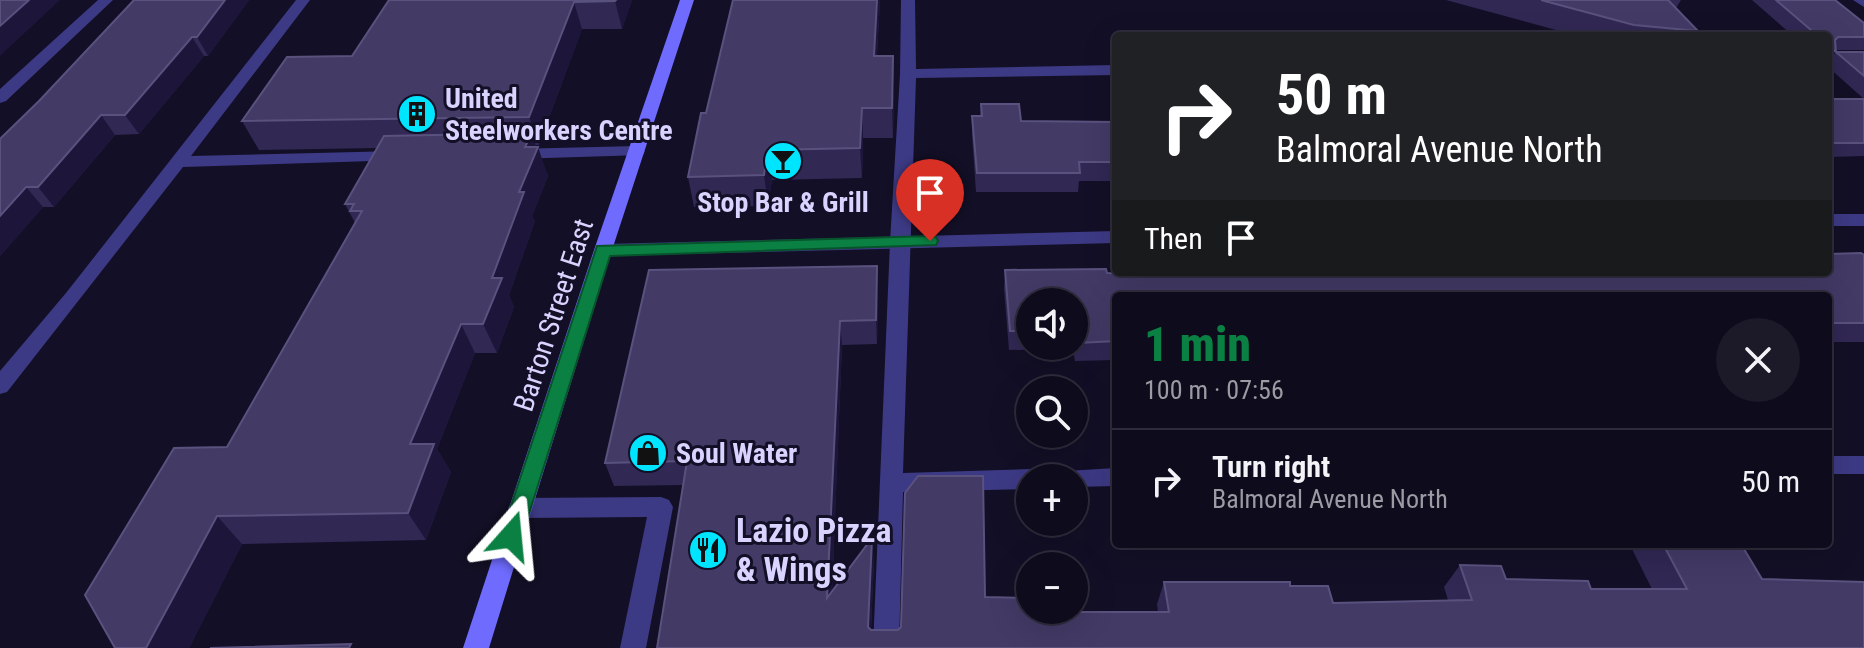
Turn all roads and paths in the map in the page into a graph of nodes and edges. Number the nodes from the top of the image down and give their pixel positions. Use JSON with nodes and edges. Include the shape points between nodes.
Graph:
{"nodes":[{"id":1,"x":106,"y":0,"type":"edge"},
{"id":2,"x":303,"y":0,"type":"edge"},
{"id":3,"x":687,"y":0,"type":"edge"},
{"id":4,"x":908,"y":0,"type":"edge"},
{"id":5,"x":1112,"y":70,"type":"edge"},
{"id":6,"x":908,"y":74,"type":"junction"},
{"id":7,"x":0,"y":98,"type":"edge"},
{"id":8,"x":637,"y":151,"type":"junction"},
{"id":9,"x":494,"y":154,"type":"edge"},
{"id":10,"x":415,"y":156,"type":"edge"},
{"id":11,"x":178,"y":162,"type":"junction"},
{"id":12,"x":1832,"y":220,"type":"edge"},
{"id":13,"x":1864,"y":220,"type":"edge"},
{"id":14,"x":1112,"y":237,"type":"edge"},
{"id":15,"x":899,"y":242,"type":"junction"},
{"id":16,"x":603,"y":250,"type":"junction"},
{"id":17,"x":0,"y":386,"type":"edge"},
{"id":18,"x":1832,"y":465,"type":"edge"},
{"id":19,"x":1864,"y":465,"type":"edge"},
{"id":20,"x":1112,"y":477,"type":"edge"},
{"id":21,"x":1088,"y":478,"type":"edge"},
{"id":22,"x":1016,"y":479,"type":"edge"},
{"id":23,"x":892,"y":483,"type":"junction"},
{"id":24,"x":520,"y":508,"type":"junction"},
{"id":25,"x":476,"y":648,"type":"edge"},
{"id":26,"x":633,"y":648,"type":"edge"},
{"id":27,"x":886,"y":648,"type":"edge"}],
"edges":[{"from":1,"to":7,"type":"street"},
{"from":2,"to":11,"type":"street"},
{"from":3,"to":8,"type":"main road","name":"Barton Street East"},
{"from":4,"to":6,"type":"street"},
{"from":5,"to":6,"type":"street"},
{"from":6,"to":15,"type":"street"},
{"from":8,"to":9,"type":"street"},
{"from":8,"to":16,"type":"main road","name":"Barton Street East"},
{"from":10,"to":11,"type":"street"},
{"from":11,"to":17,"type":"street"},
{"from":12,"to":13,"type":"street"},
{"from":14,"to":15,"type":"street"},
{"from":15,"to":16,"type":"street"},
{"from":15,"to":23,"type":"street"},
{"from":16,"to":24,"type":"main road","name":"Barton Street East"},
{"from":18,"to":19,"type":"street"},
{"from":20,"to":21,"type":"street"},
{"from":22,"to":23,"type":"street"},
{"from":23,"to":27,"type":"street"},
{"from":24,"to":25,"type":"main road","name":"Barton Street East"},
{"from":24,"to":26,"type":"street","via":[[661,507]]}]}
